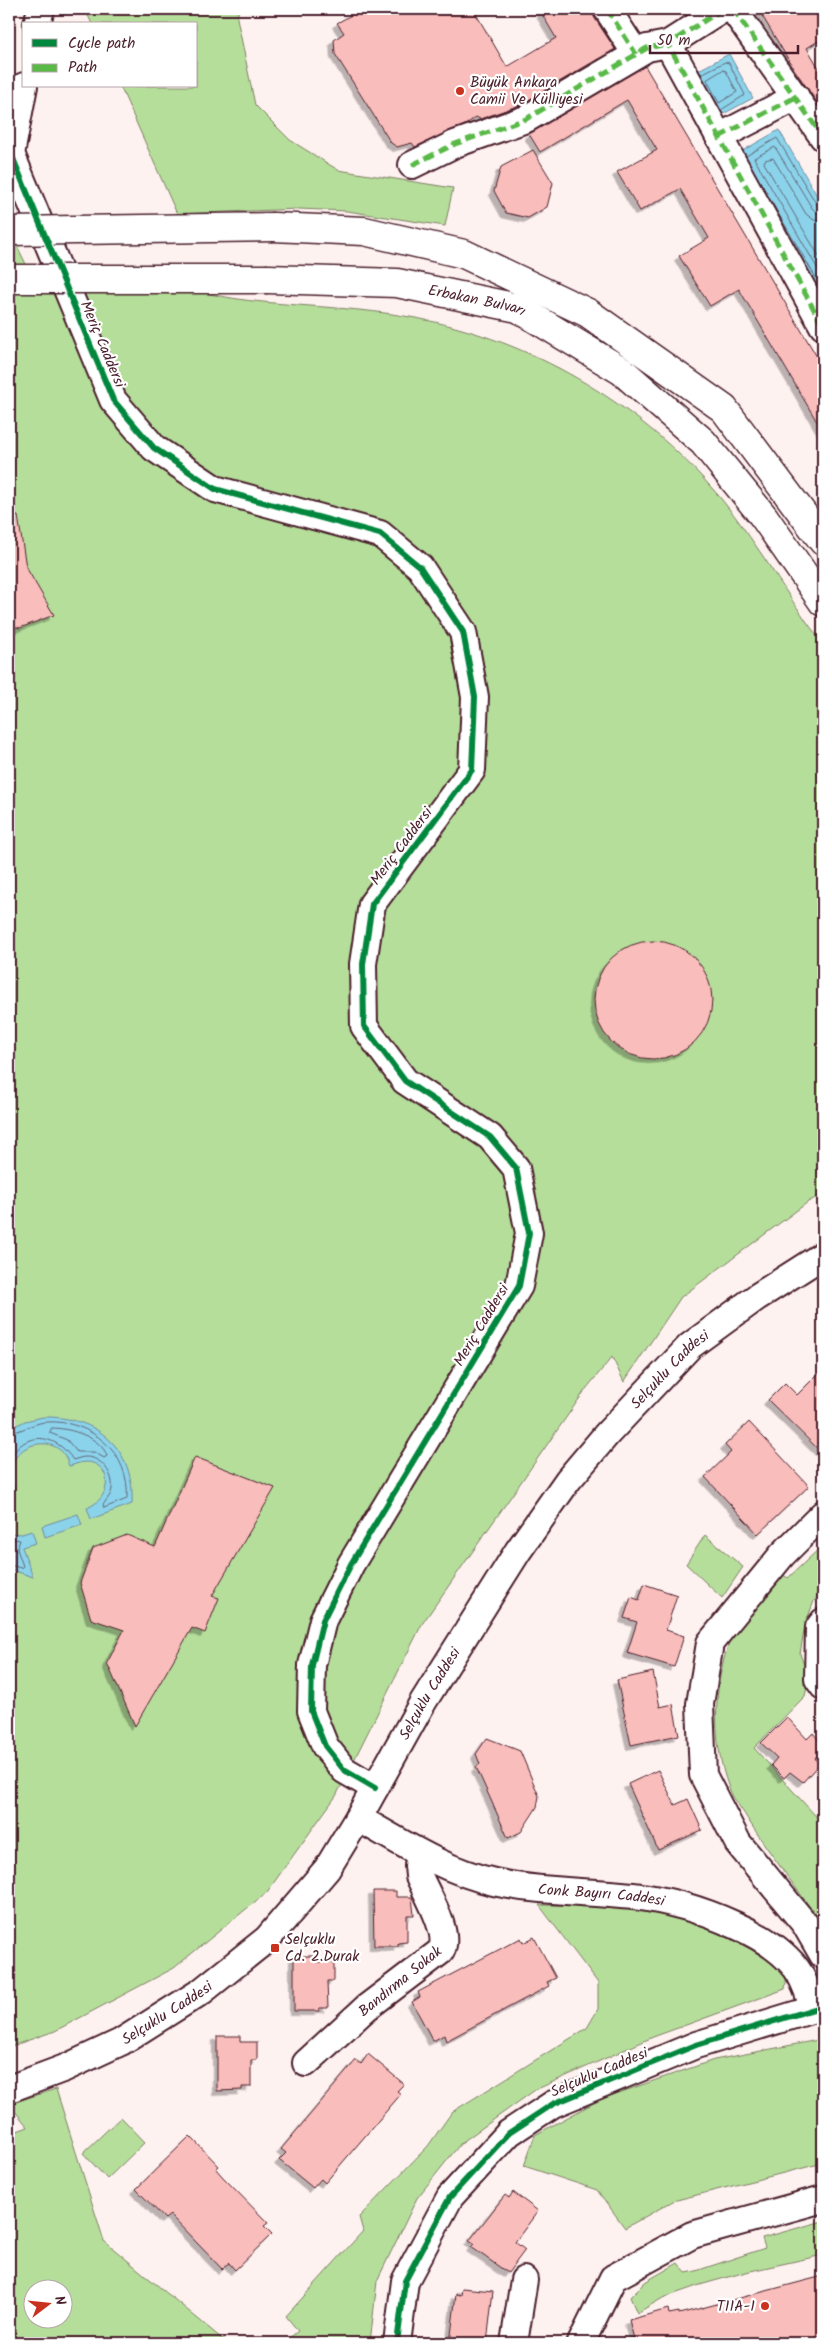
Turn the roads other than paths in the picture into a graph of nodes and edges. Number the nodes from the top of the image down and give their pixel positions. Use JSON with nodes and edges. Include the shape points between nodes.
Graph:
{"nodes":[{"id":1,"x":41,"y":9,"type":"edge"},
{"id":2,"x":607,"y":9,"type":"edge"},
{"id":3,"x":723,"y":9,"type":"edge"},
{"id":4,"x":733,"y":9,"type":"edge"},
{"id":5,"x":38,"y":22,"type":"edge"},
{"id":6,"x":668,"y":44,"type":"junction"},
{"id":7,"x":636,"y":54,"type":"junction"},
{"id":8,"x":24,"y":88,"type":"edge"},
{"id":9,"x":796,"y":97,"type":"junction"},
{"id":10,"x":823,"y":136,"type":"edge"},
{"id":11,"x":719,"y":137,"type":"junction"},
{"id":12,"x":10,"y":151,"type":"edge"},
{"id":13,"x":412,"y":165,"type":"dead end"},
{"id":14,"x":9,"y":230,"type":"edge"},
{"id":15,"x":9,"y":279,"type":"edge"},
{"id":16,"x":823,"y":326,"type":"edge"},
{"id":17,"x":823,"y":541,"type":"edge"},
{"id":18,"x":823,"y":602,"type":"edge"},
{"id":19,"x":823,"y":1255,"type":"edge"},
{"id":20,"x":823,"y":1514,"type":"edge"},
{"id":21,"x":823,"y":1622,"type":"edge"},
{"id":22,"x":823,"y":1686,"type":"edge"},
{"id":23,"x":375,"y":1788,"type":"junction"},
{"id":24,"x":358,"y":1818,"type":"junction"},
{"id":25,"x":420,"y":1854,"type":"junction"},
{"id":26,"x":823,"y":1955,"type":"edge"},
{"id":27,"x":819,"y":2009,"type":"edge"},
{"id":28,"x":306,"y":2063,"type":"dead end"},
{"id":29,"x":9,"y":2089,"type":"edge"},
{"id":30,"x":823,"y":2199,"type":"edge"},
{"id":31,"x":524,"y":2280,"type":"dead end"},
{"id":32,"x":397,"y":2343,"type":"edge"},
{"id":33,"x":514,"y":2343,"type":"edge"},
{"id":34,"x":581,"y":2343,"type":"edge"}],
"edges":[{"from":1,"to":5,"type":"street"},
{"from":2,"to":7,"type":"street"},
{"from":3,"to":6,"type":"street"},
{"from":4,"to":9,"type":"street"},
{"from":6,"to":7,"type":"street"},
{"from":6,"to":11,"type":"street"},
{"from":7,"to":13,"type":"street","via":[[526,119],[455,144]]},
{"from":8,"to":12,"type":"street"},
{"from":9,"to":10,"type":"street"},
{"from":9,"to":11,"type":"street"},
{"from":11,"to":16,"type":"street"},
{"from":12,"to":23,"type":"street","name":"Meriç Caddersi","via":[[113,400],[154,448],[215,488],[380,534],[420,567],[463,632],[475,697],[472,770],[372,904],[363,964],[364,1026],[405,1081],[490,1137],[516,1168],[529,1233],[519,1286],[351,1564],[323,1620],[312,1665],[311,1711],[325,1746],[344,1770]]},
{"from":14,"to":17,"type":"highway","name":"Erbakan Bulvarı","bridge":true,"via":[[273,227],[364,231],[464,254],[588,313],[724,409]]},
{"from":15,"to":18,"type":"highway","name":"Erbakan Bulvarı","bridge":true,"via":[[268,279],[397,283],[518,308],[622,371],[703,442],[764,517]]},
{"from":19,"to":23,"type":"street","name":"Selçuklu Caddesi","via":[[757,1297],[690,1346],[568,1480],[497,1584],[423,1702]]},
{"from":20,"to":26,"type":"street","via":[[782,1555],[710,1643],[700,1704],[703,1775],[738,1843],[805,1924]]},
{"from":21,"to":22,"type":"street","via":[[819,1627],[818,1679]]},
{"from":23,"to":24,"type":"street","name":"Selçuklu Caddesi"},
{"from":24,"to":25,"type":"street","name":"Conk Bayırı Caddesi"},
{"from":24,"to":29,"type":"street","name":"Selçuklu Caddesi","via":[[327,1869],[292,1912],[237,1965],[121,2042]]},
{"from":25,"to":27,"type":"street","name":"Conk Bayırı Caddesi","via":[[448,1868],[494,1882],[635,1896],[673,1903],[714,1916],[747,1930],[784,1955],[797,1970]]},
{"from":25,"to":28,"type":"street","name":"Bandırma Sokak","via":[[419,1876],[444,1931],[441,1951],[366,2008]]},
{"from":27,"to":32,"type":"street","name":"Selçuklu Caddesi","via":[[696,2045],[553,2104],[510,2133],[450,2197],[405,2281]]},
{"from":30,"to":34,"type":"street","via":[[692,2235],[613,2278]]},
{"from":31,"to":33,"type":"street"}]}
